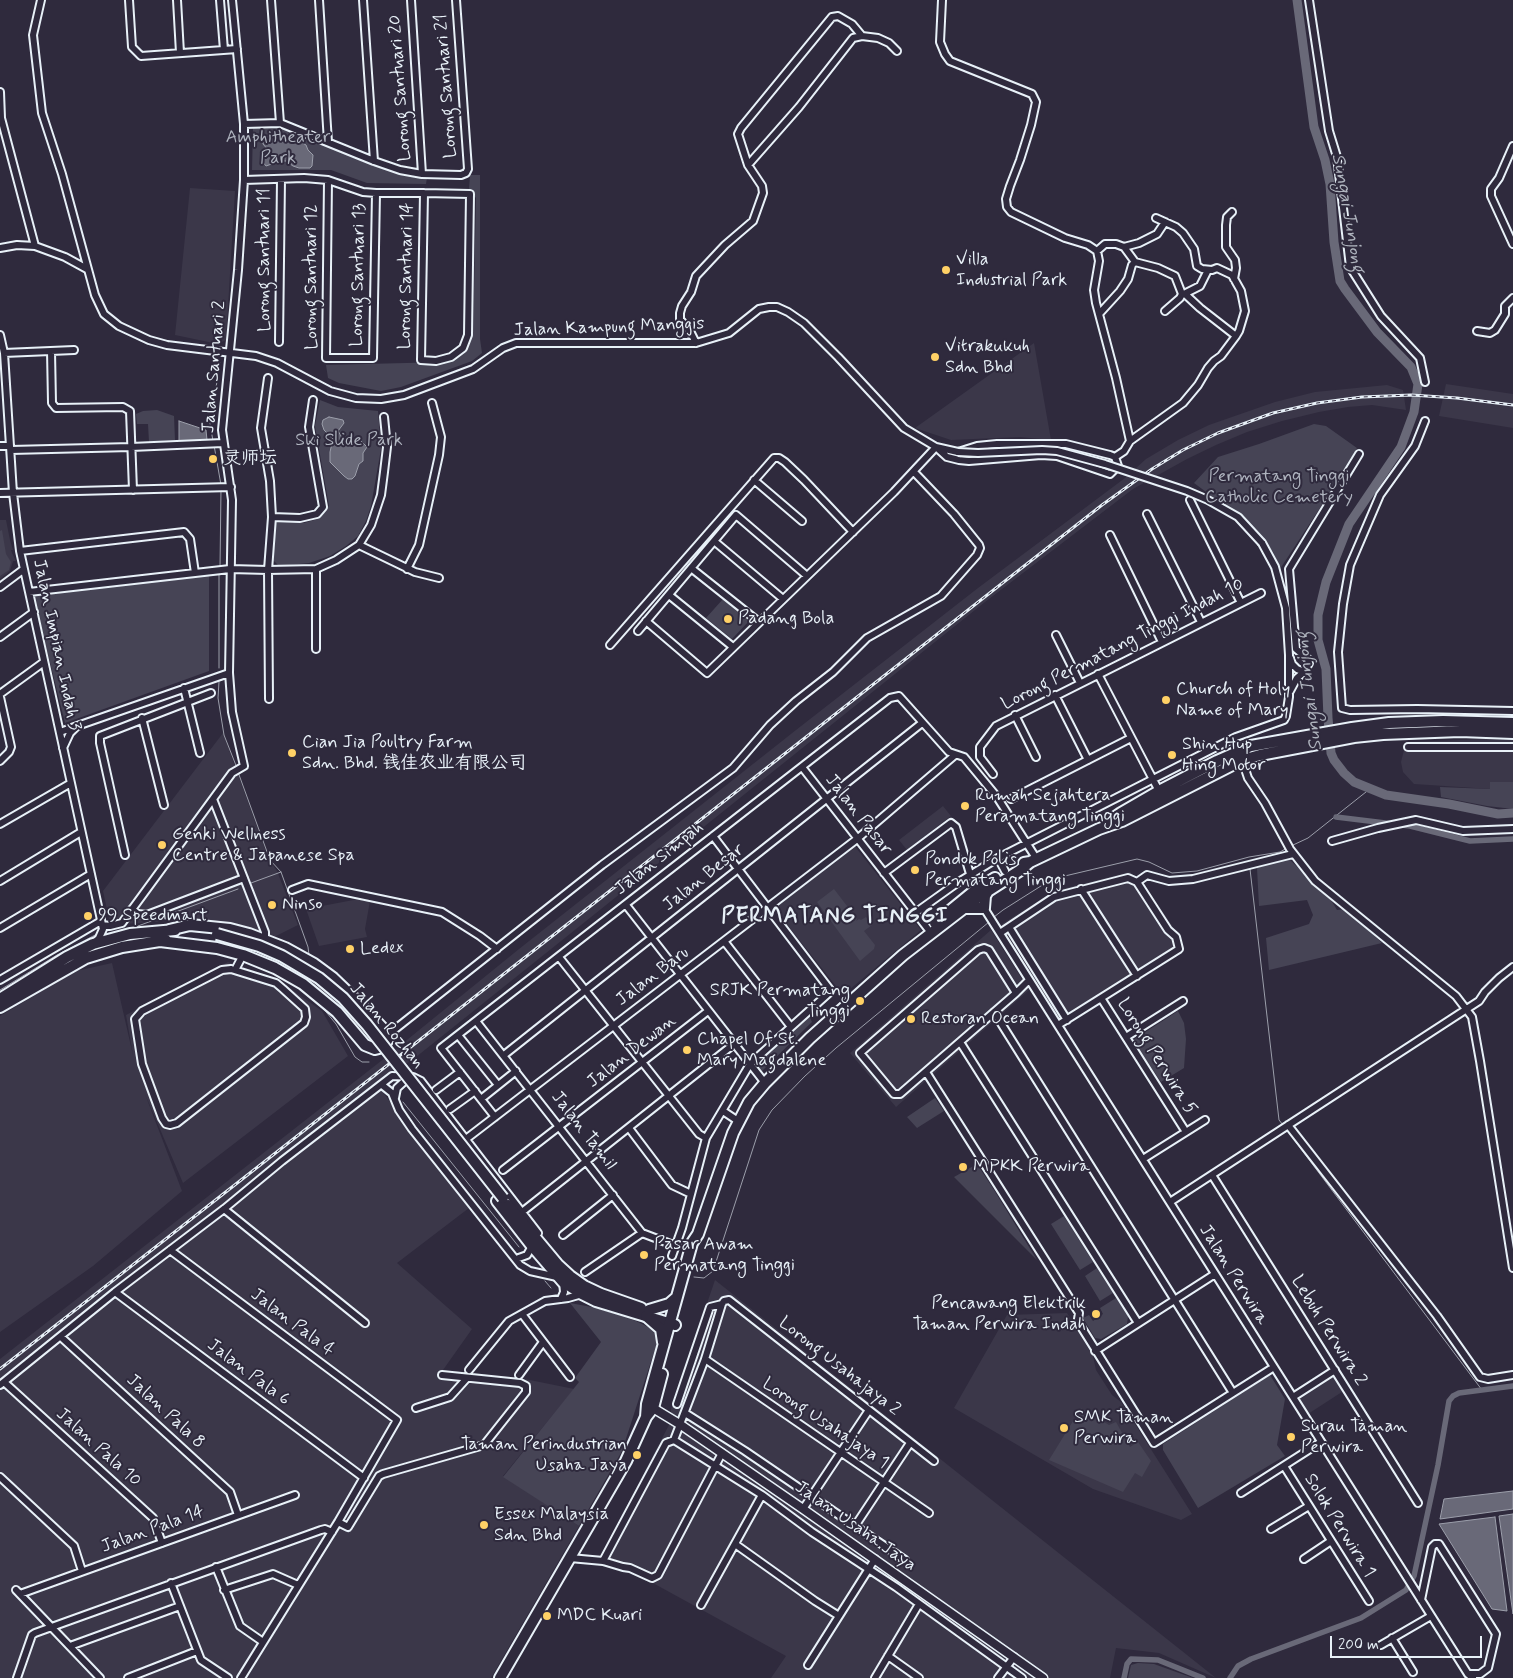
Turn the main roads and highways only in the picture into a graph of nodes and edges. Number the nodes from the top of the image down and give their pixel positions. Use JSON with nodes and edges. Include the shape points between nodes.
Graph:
{"nodes":[{"id":1,"x":1513,"y":723,"type":"edge"},
{"id":2,"x":1353,"y":732,"type":"junction"},
{"id":3,"x":1513,"y":733,"type":"edge"},
{"id":4,"x":1315,"y":739,"type":"junction"},
{"id":5,"x":1159,"y":791,"type":"junction"},
{"id":6,"x":1171,"y":796,"type":"junction"},
{"id":7,"x":1099,"y":828,"type":"junction"},
{"id":8,"x":1033,"y":860,"type":"junction"},
{"id":9,"x":989,"y":890,"type":"junction"},
{"id":10,"x":975,"y":895,"type":"junction"},
{"id":11,"x":964,"y":908,"type":"junction"},
{"id":12,"x":169,"y":930,"type":"junction"},
{"id":13,"x":216,"y":938,"type":"junction"},
{"id":14,"x":160,"y":941,"type":"junction"},
{"id":15,"x":903,"y":955,"type":"junction"},
{"id":16,"x":0,"y":999,"type":"edge"},
{"id":17,"x":0,"y":1007,"type":"edge"},
{"id":18,"x":500,"y":1199,"type":"junction"},
{"id":19,"x":698,"y":1234,"type":"junction"},
{"id":20,"x":564,"y":1278,"type":"junction"},
{"id":21,"x":677,"y":1297,"type":"junction"},
{"id":22,"x":647,"y":1313,"type":"junction"},
{"id":23,"x":673,"y":1321,"type":"junction"},
{"id":24,"x":664,"y":1346,"type":"junction"},
{"id":25,"x":650,"y":1406,"type":"junction"},
{"id":26,"x":500,"y":1678,"type":"edge"}],
"edges":[{"from":1,"to":2,"type":"main road","via":[[1389,723]]},
{"from":2,"to":3,"type":"main road"},
{"from":2,"to":4,"type":"main road"},
{"from":4,"to":5,"type":"main road","via":[[1251,746]]},
{"from":4,"to":6,"type":"main road","via":[[1242,760]]},
{"from":5,"to":6,"type":"main road"},
{"from":5,"to":7,"type":"main road"},
{"from":6,"to":7,"type":"main road","via":[[1122,821]]},
{"from":7,"to":8,"type":"main road"},
{"from":8,"to":9,"type":"main road"},
{"from":8,"to":10,"type":"main road","via":[[1006,871]]},
{"from":9,"to":10,"type":"main road"},
{"from":9,"to":11,"type":"main road","via":[[985,896],[986,911]]},
{"from":10,"to":11,"type":"main road"},
{"from":10,"to":15,"type":"main road","via":[[928,929],[907,947]]},
{"from":11,"to":15,"type":"main road"},
{"from":12,"to":13,"type":"main road","name":"Jalan Rozhan"},
{"from":12,"to":14,"type":"main road","via":[[190,925],[211,926],[240,931],[285,948],[333,978],[384,1028],[388,1039],[386,1044],[369,1048],[337,1012],[303,984],[275,968],[217,948]]},
{"from":12,"to":16,"type":"main road","name":"Jalan Rozhan","via":[[119,936],[93,944]]},
{"from":13,"to":14,"type":"main road","name":"Jalan Rozhan"},
{"from":13,"to":18,"type":"main road","name":"Jalan Rozhan","bridge":true,"via":[[259,946],[282,956],[343,998]]},
{"from":14,"to":17,"type":"main road","name":"Jalan Rozhan","via":[[122,947],[86,958]]},
{"from":15,"to":19,"type":"main road","via":[[810,1038],[749,1102],[738,1120]]},
{"from":18,"to":20,"type":"main road","name":"Jalan Rozhan","via":[[532,1246]]},
{"from":18,"to":20,"type":"main road","name":"Jalan Rozhan","via":[[558,1265]]},
{"from":19,"to":21,"type":"main road","via":[[692,1244]]},
{"from":19,"to":23,"type":"main road","via":[[698,1246]]},
{"from":20,"to":22,"type":"main road","name":"Jalan Rozhan"},
{"from":20,"to":22,"type":"main road","name":"Jalan Rozhan","via":[[596,1301]]},
{"from":21,"to":22,"type":"main road"},
{"from":21,"to":23,"type":"main road"},
{"from":22,"to":23,"type":"main road","name":"Jalan Rozhan"},
{"from":22,"to":24,"type":"main road","via":[[660,1329]]},
{"from":23,"to":24,"type":"main road"},
{"from":23,"to":25,"type":"main road"},
{"from":24,"to":25,"type":"main road"},
{"from":25,"to":26,"type":"main road","via":[[626,1461]]}]}
